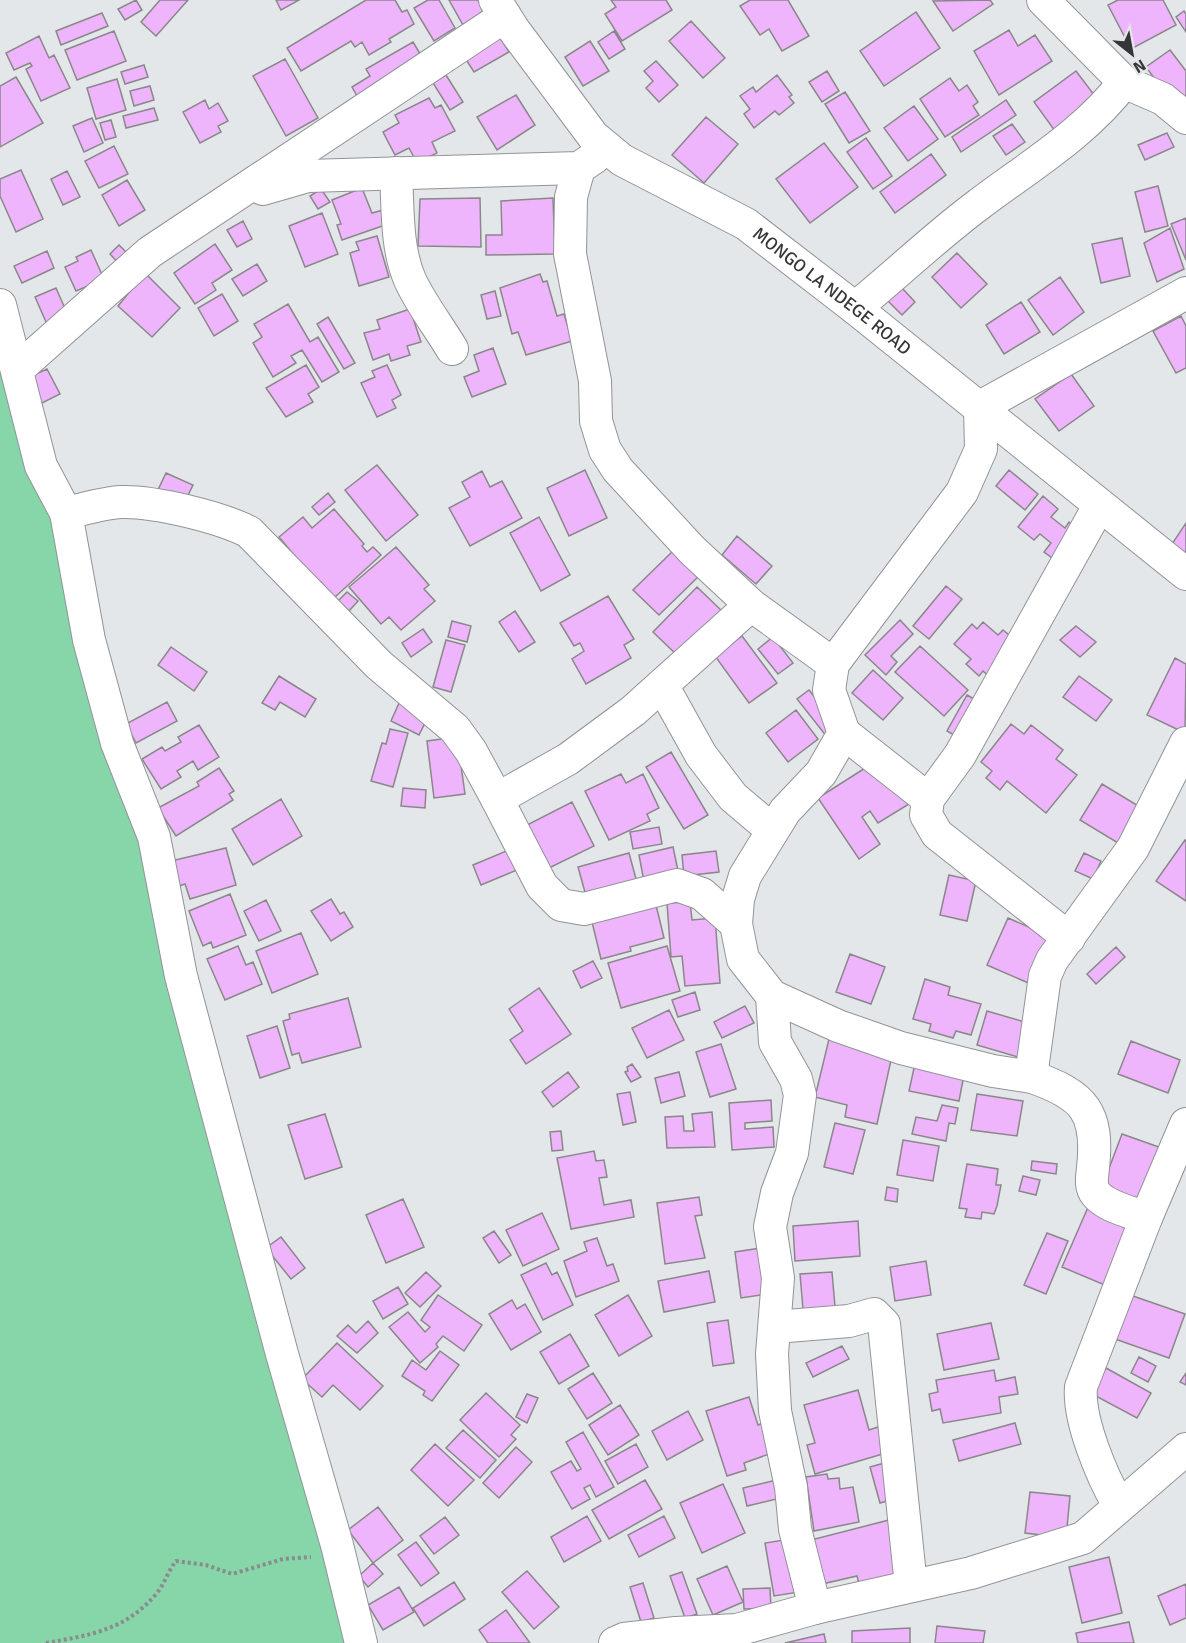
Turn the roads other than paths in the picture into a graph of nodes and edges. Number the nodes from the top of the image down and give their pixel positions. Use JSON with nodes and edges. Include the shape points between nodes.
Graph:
{"nodes":[{"id":1,"x":1043,"y":0,"type":"edge"},
{"id":2,"x":498,"y":4,"type":"edge"},
{"id":3,"x":1124,"y":82,"type":"junction"},
{"id":4,"x":1186,"y":118,"type":"edge"},
{"id":5,"x":608,"y":149,"type":"junction"},
{"id":6,"x":579,"y":168,"type":"junction"},
{"id":7,"x":396,"y":173,"type":"junction"},
{"id":8,"x":227,"y":202,"type":"junction"},
{"id":9,"x":1186,"y":293,"type":"edge"},
{"id":10,"x":0,"y":305,"type":"edge"},
{"id":11,"x":855,"y":308,"type":"junction"},
{"id":12,"x":452,"y":349,"type":"dead end"},
{"id":13,"x":18,"y":369,"type":"junction"},
{"id":14,"x":980,"y":408,"type":"junction"},
{"id":15,"x":1099,"y":506,"type":"junction"},
{"id":16,"x":66,"y":513,"type":"junction"},
{"id":17,"x":1186,"y":574,"type":"edge"},
{"id":18,"x":751,"y":605,"type":"junction"},
{"id":19,"x":833,"y":664,"type":"junction"},
{"id":20,"x":662,"y":685,"type":"junction"},
{"id":21,"x":844,"y":733,"type":"junction"},
{"id":22,"x":1186,"y":743,"type":"edge"},
{"id":23,"x":497,"y":798,"type":"junction"},
{"id":24,"x":928,"y":799,"type":"junction"},
{"id":25,"x":772,"y":830,"type":"junction"},
{"id":26,"x":736,"y":924,"type":"junction"},
{"id":27,"x":1069,"y":938,"type":"junction"},
{"id":28,"x":772,"y":996,"type":"junction"},
{"id":29,"x":1032,"y":1077,"type":"junction"},
{"id":30,"x":1186,"y":1124,"type":"edge"},
{"id":31,"x":1146,"y":1218,"type":"junction"},
{"id":32,"x":775,"y":1327,"type":"junction"},
{"id":33,"x":1186,"y":1449,"type":"edge"},
{"id":34,"x":1118,"y":1504,"type":"junction"},
{"id":35,"x":910,"y":1586,"type":"junction"},
{"id":36,"x":815,"y":1608,"type":"junction"},
{"id":37,"x":737,"y":1637,"type":"edge"},
{"id":38,"x":361,"y":1643,"type":"edge"},
{"id":39,"x":615,"y":1643,"type":"edge"}],
"edges":[{"from":1,"to":3,"type":"street"},
{"from":2,"to":5,"type":"street","name":"MONGO LA NDEGE ROAD","via":[[593,136]]},
{"from":2,"to":8,"type":"street"},
{"from":3,"to":4,"type":"street","via":[[1163,99]]},
{"from":3,"to":11,"type":"street","via":[[1070,137],[927,244]]},
{"from":5,"to":6,"type":"street"},
{"from":5,"to":11,"type":"street","name":"MONGO LA NDEGE ROAD","via":[[746,224]]},
{"from":6,"to":7,"type":"street"},
{"from":6,"to":18,"type":"street","via":[[571,197],[570,254],[595,381],[596,421],[605,450],[618,470],[692,550]]},
{"from":7,"to":8,"type":"street","via":[[308,176]]},
{"from":7,"to":12,"type":"street","via":[[400,238],[410,281]]},
{"from":8,"to":13,"type":"street","via":[[150,252]]},
{"from":9,"to":14,"type":"street"},
{"from":10,"to":13,"type":"street"},
{"from":11,"to":14,"type":"street","name":"MONGO LA NDEGE ROAD"},
{"from":13,"to":16,"type":"street","via":[[41,466]]},
{"from":14,"to":15,"type":"street","name":"MONGO LA NDEGE ROAD"},
{"from":14,"to":19,"type":"street","via":[[981,449],[962,492]]},
{"from":15,"to":17,"type":"street","name":"MONGO LA NDEGE ROAD"},
{"from":15,"to":24,"type":"street","via":[[960,755]]},
{"from":16,"to":23,"type":"street","via":[[108,503],[147,504],[231,523],[249,532],[379,665],[455,729]]},
{"from":16,"to":38,"type":"street","via":[[89,640],[117,743],[154,837],[181,976]]},
{"from":18,"to":19,"type":"street"},
{"from":18,"to":20,"type":"street"},
{"from":19,"to":21,"type":"street","via":[[829,690]]},
{"from":20,"to":23,"type":"street","via":[[568,759]]},
{"from":20,"to":25,"type":"street","via":[[701,755],[733,796]]},
{"from":21,"to":24,"type":"street"},
{"from":21,"to":25,"type":"street","via":[[820,773]]},
{"from":22,"to":27,"type":"street","via":[[1133,848]]},
{"from":23,"to":26,"type":"street","via":[[542,886],[561,905],[584,909],[676,885],[702,894]]},
{"from":24,"to":27,"type":"street","via":[[926,815],[937,834]]},
{"from":25,"to":26,"type":"street","via":[[745,876]]},
{"from":26,"to":28,"type":"street","via":[[743,959]]},
{"from":27,"to":29,"type":"street","via":[[1045,976]]},
{"from":28,"to":29,"type":"street","via":[[838,1026],[901,1048]]},
{"from":28,"to":32,"type":"street","via":[[775,1042],[796,1079],[800,1095],[792,1153],[770,1227],[778,1278]]},
{"from":29,"to":31,"type":"street","via":[[1084,1106],[1094,1125],[1091,1180],[1095,1193],[1110,1204]]},
{"from":30,"to":31,"type":"street"},
{"from":31,"to":34,"type":"street","via":[[1087,1369],[1080,1402],[1105,1482]]},
{"from":32,"to":35,"type":"street","via":[[849,1321],[874,1314],[884,1324]]},
{"from":32,"to":36,"type":"street","via":[[775,1411],[791,1487],[795,1529]]},
{"from":33,"to":34,"type":"street"},
{"from":34,"to":35,"type":"street","via":[[1083,1538],[971,1573]]},
{"from":35,"to":36,"type":"street"},
{"from":36,"to":37,"type":"street"},
{"from":37,"to":39,"type":"street","via":[[676,1633]]}]}
